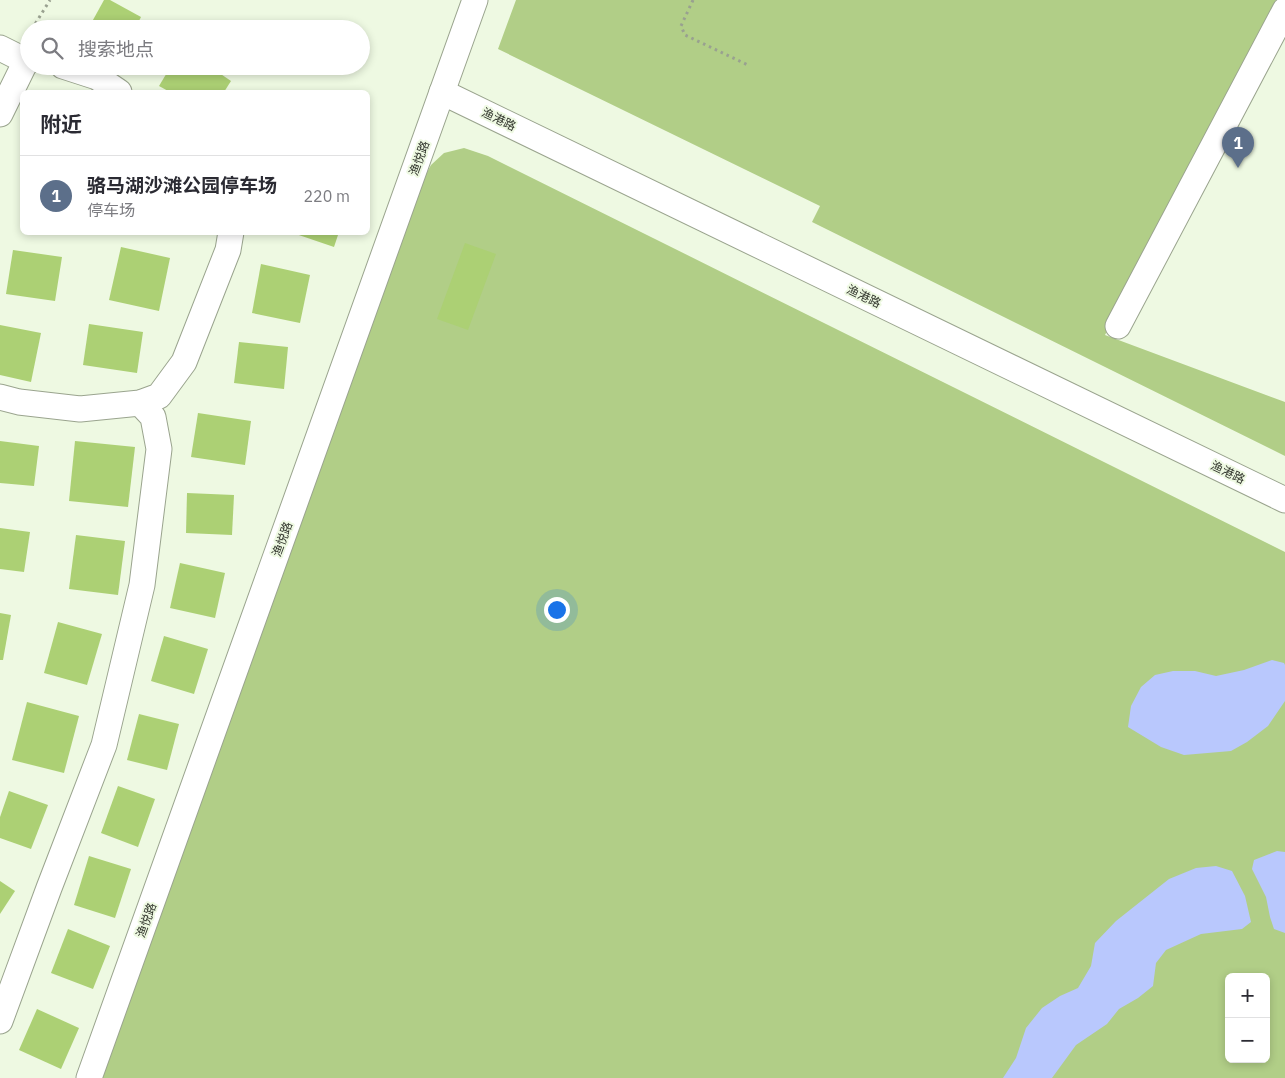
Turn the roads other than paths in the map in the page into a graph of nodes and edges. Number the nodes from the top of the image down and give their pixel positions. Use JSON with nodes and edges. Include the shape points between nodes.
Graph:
{"nodes":[{"id":1,"x":475,"y":0,"type":"edge"},
{"id":2,"x":1285,"y":10,"type":"edge"},
{"id":3,"x":0,"y":48,"type":"edge"},
{"id":4,"x":20,"y":58,"type":"edge"},
{"id":5,"x":20,"y":75,"type":"edge"},
{"id":6,"x":91,"y":75,"type":"edge"},
{"id":7,"x":116,"y":90,"type":"edge"},
{"id":8,"x":442,"y":92,"type":"junction"},
{"id":9,"x":0,"y":114,"type":"edge"},
{"id":10,"x":230,"y":235,"type":"edge"},
{"id":11,"x":1118,"y":326,"type":"dead end"},
{"id":12,"x":0,"y":397,"type":"edge"},
{"id":13,"x":140,"y":403,"type":"junction"},
{"id":14,"x":1285,"y":500,"type":"edge"},
{"id":15,"x":10,"y":969,"type":"edge"},
{"id":16,"x":0,"y":1021,"type":"edge"},
{"id":17,"x":89,"y":1078,"type":"edge"}],
"edges":[{"from":1,"to":8,"type":"street","name":"渔悦路"},
{"from":2,"to":11,"type":"street"},
{"from":3,"to":4,"type":"street"},
{"from":5,"to":9,"type":"street"},
{"from":6,"to":7,"type":"street"},
{"from":8,"to":14,"type":"street","name":"渔港路"},
{"from":8,"to":17,"type":"street","name":"渔悦路"},
{"from":10,"to":13,"type":"street","via":[[228,250],[184,362],[159,396]]},
{"from":12,"to":13,"type":"street","via":[[80,409]]},
{"from":13,"to":15,"type":"street","via":[[153,417],[159,449],[142,585],[104,745],[49,888]]},
{"from":15,"to":16,"type":"street"}]}
